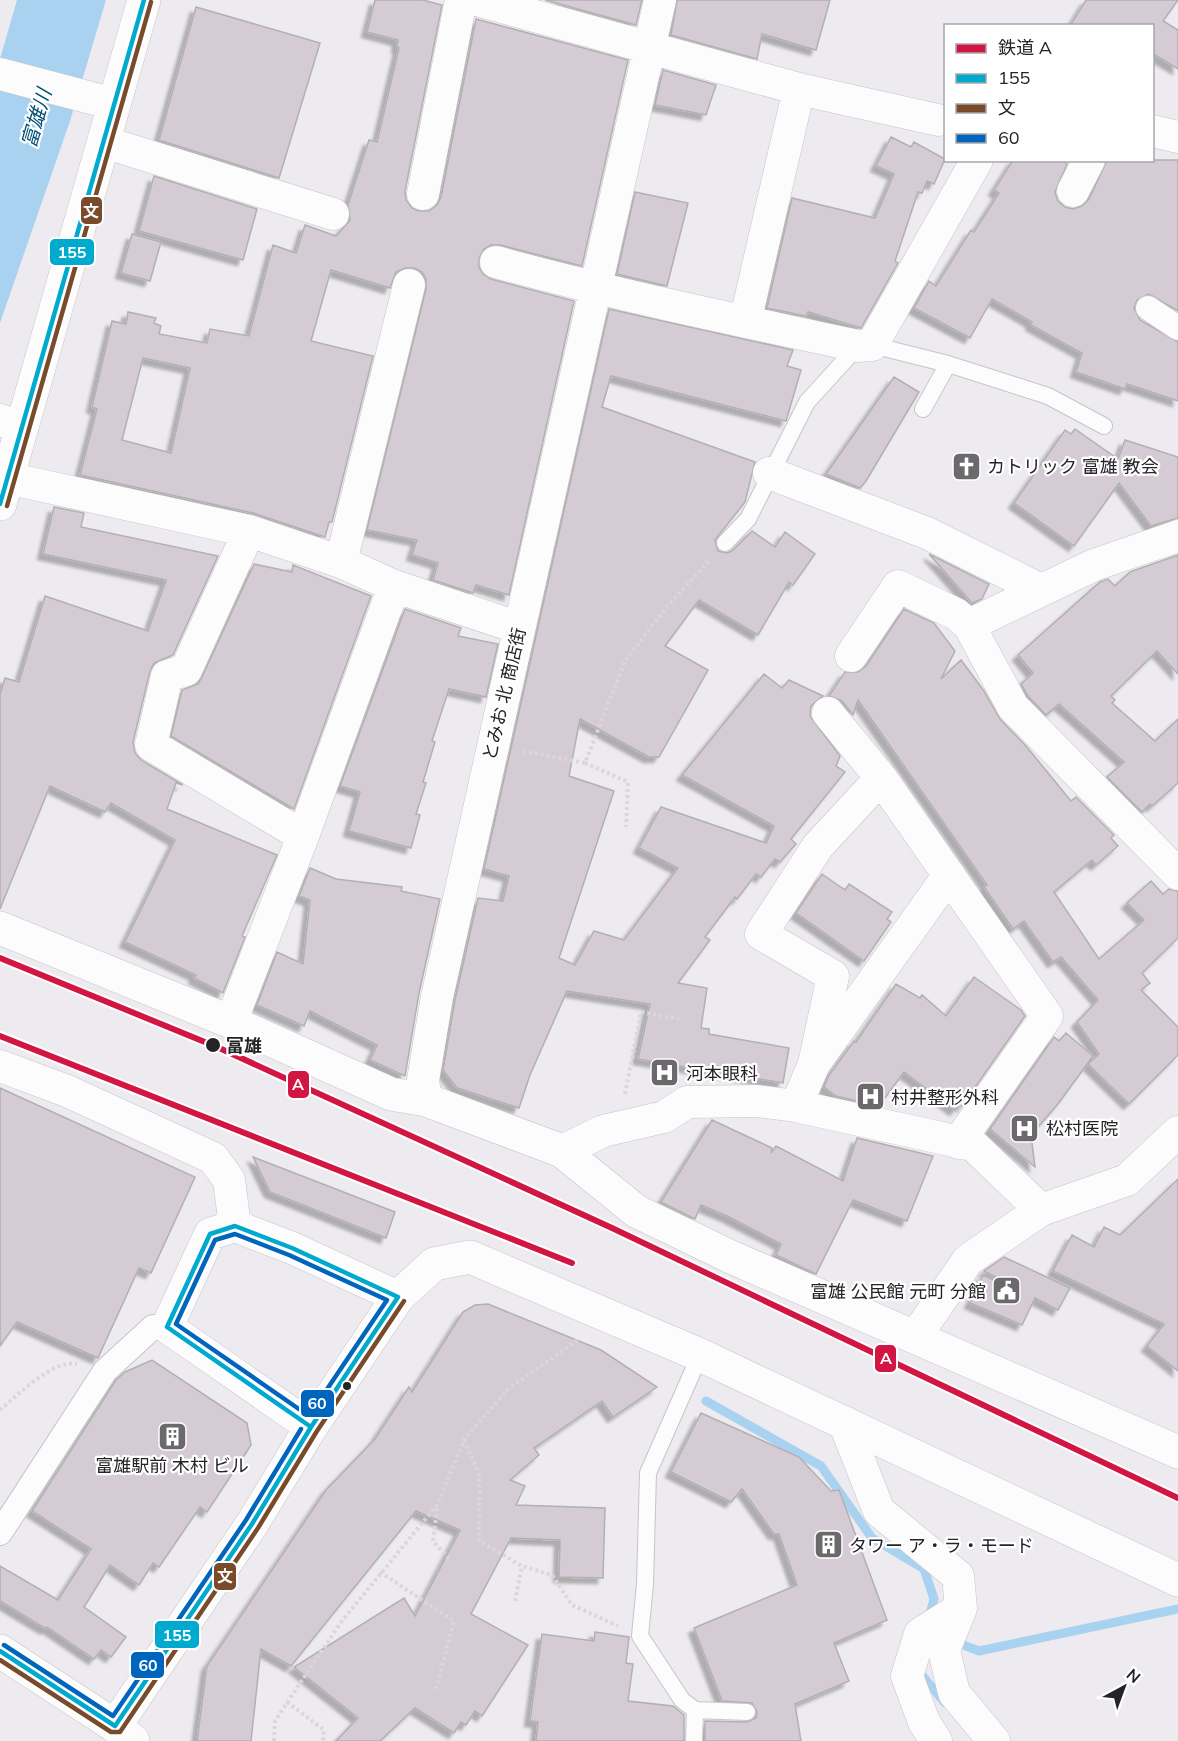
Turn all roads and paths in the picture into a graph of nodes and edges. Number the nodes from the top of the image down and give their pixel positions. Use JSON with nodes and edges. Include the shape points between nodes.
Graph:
{"nodes":[{"id":1,"x":144,"y":0,"type":"edge"},
{"id":2,"x":461,"y":0,"type":"edge"},
{"id":3,"x":477,"y":0,"type":"edge"},
{"id":4,"x":660,"y":0,"type":"edge"},
{"id":5,"x":650,"y":47,"type":"junction"},
{"id":6,"x":0,"y":74,"type":"edge"},
{"id":7,"x":799,"y":89,"type":"junction"},
{"id":8,"x":114,"y":104,"type":"junction"},
{"id":9,"x":938,"y":120,"type":"dead end"},
{"id":10,"x":1154,"y":131,"type":"edge"},
{"id":11,"x":1178,"y":137,"type":"edge"},
{"id":12,"x":104,"y":142,"type":"junction"},
{"id":13,"x":976,"y":162,"type":"edge"},
{"id":14,"x":1088,"y":162,"type":"edge"},
{"id":15,"x":1073,"y":191,"type":"dead end"},
{"id":16,"x":423,"y":194,"type":"dead end"},
{"id":17,"x":333,"y":214,"type":"dead end"},
{"id":18,"x":496,"y":262,"type":"dead end"},
{"id":19,"x":409,"y":285,"type":"dead end"},
{"id":20,"x":597,"y":290,"type":"junction"},
{"id":21,"x":1148,"y":308,"type":"dead end"},
{"id":22,"x":745,"y":322,"type":"junction"},
{"id":23,"x":1178,"y":328,"type":"edge"},
{"id":24,"x":865,"y":345,"type":"junction"},
{"id":25,"x":948,"y":364,"type":"junction"},
{"id":26,"x":923,"y":409,"type":"dead end"},
{"id":27,"x":11,"y":424,"type":"edge"},
{"id":28,"x":1104,"y":426,"type":"dead end"},
{"id":29,"x":769,"y":473,"type":"junction"},
{"id":30,"x":4,"y":491,"type":"edge"},
{"id":31,"x":249,"y":531,"type":"junction"},
{"id":32,"x":1178,"y":536,"type":"edge"},
{"id":33,"x":725,"y":543,"type":"joint"},
{"id":34,"x":341,"y":562,"type":"junction"},
{"id":35,"x":394,"y":585,"type":"junction"},
{"id":36,"x":1041,"y":590,"type":"junction"},
{"id":37,"x":969,"y":625,"type":"junction"},
{"id":38,"x":519,"y":628,"type":"junction"},
{"id":39,"x":851,"y":656,"type":"dead end"},
{"id":40,"x":828,"y":713,"type":"dead end"},
{"id":41,"x":492,"y":745,"type":"junction"},
{"id":42,"x":585,"y":763,"type":"junction"},
{"id":43,"x":881,"y":778,"type":"junction"},
{"id":44,"x":627,"y":827,"type":"dead end"},
{"id":45,"x":303,"y":836,"type":"junction"},
{"id":46,"x":1178,"y":873,"type":"edge"},
{"id":47,"x":949,"y":874,"type":"junction"},
{"id":48,"x":0,"y":928,"type":"edge"},
{"id":49,"x":679,"y":1019,"type":"dead end"},
{"id":50,"x":231,"y":1022,"type":"junction"},
{"id":51,"x":814,"y":1064,"type":"junction"},
{"id":52,"x":0,"y":1066,"type":"edge"},
{"id":53,"x":426,"y":1100,"type":"junction"},
{"id":54,"x":796,"y":1106,"type":"junction"},
{"id":55,"x":618,"y":1127,"type":"junction"},
{"id":56,"x":1178,"y":1132,"type":"edge"},
{"id":57,"x":958,"y":1143,"type":"junction"},
{"id":58,"x":562,"y":1151,"type":"junction"},
{"id":59,"x":1041,"y":1210,"type":"junction"},
{"id":60,"x":235,"y":1226,"type":"junction"},
{"id":61,"x":398,"y":1297,"type":"junction"},
{"id":62,"x":609,"y":1317,"type":"junction"},
{"id":63,"x":167,"y":1327,"type":"junction"},
{"id":64,"x":916,"y":1336,"type":"junction"},
{"id":65,"x":700,"y":1354,"type":"junction"},
{"id":66,"x":105,"y":1371,"type":"junction"},
{"id":67,"x":0,"y":1410,"type":"edge"},
{"id":68,"x":844,"y":1422,"type":"junction"},
{"id":69,"x":311,"y":1427,"type":"junction"},
{"id":70,"x":464,"y":1440,"type":"junction"},
{"id":71,"x":1178,"y":1452,"type":"edge"},
{"id":72,"x":437,"y":1505,"type":"junction"},
{"id":73,"x":0,"y":1533,"type":"edge"},
{"id":74,"x":450,"y":1560,"type":"dead end"},
{"id":75,"x":522,"y":1566,"type":"junction"},
{"id":76,"x":381,"y":1572,"type":"junction"},
{"id":77,"x":1178,"y":1580,"type":"edge"},
{"id":78,"x":515,"y":1601,"type":"dead end"},
{"id":79,"x":961,"y":1608,"type":"junction"},
{"id":80,"x":640,"y":1636,"type":"junction"},
{"id":81,"x":0,"y":1652,"type":"edge"},
{"id":82,"x":436,"y":1689,"type":"dead end"},
{"id":83,"x":287,"y":1702,"type":"junction"},
{"id":84,"x":695,"y":1710,"type":"junction"},
{"id":85,"x":747,"y":1712,"type":"dead end"},
{"id":86,"x":124,"y":1733,"type":"edge"},
{"id":87,"x":274,"y":1741,"type":"edge"},
{"id":88,"x":323,"y":1741,"type":"edge"},
{"id":89,"x":694,"y":1741,"type":"edge"},
{"id":90,"x":936,"y":1741,"type":"edge"},
{"id":91,"x":994,"y":1741,"type":"edge"}],
"edges":[{"from":1,"to":8,"type":"street"},
{"from":2,"to":16,"type":"street"},
{"from":3,"to":5,"type":"street"},
{"from":4,"to":5,"type":"street","name":"とみお 北 商店街"},
{"from":5,"to":7,"type":"street"},
{"from":5,"to":20,"type":"street","name":"とみお 北 商店街"},
{"from":6,"to":8,"type":"street"},
{"from":7,"to":9,"type":"street"},
{"from":7,"to":22,"type":"street"},
{"from":8,"to":12,"type":"street"},
{"from":10,"to":11,"type":"street"},
{"from":12,"to":17,"type":"street"},
{"from":12,"to":27,"type":"street"},
{"from":13,"to":24,"type":"street"},
{"from":14,"to":15,"type":"street"},
{"from":18,"to":20,"type":"street"},
{"from":19,"to":34,"type":"street"},
{"from":20,"to":22,"type":"street"},
{"from":20,"to":38,"type":"street","name":"とみお 北 商店街"},
{"from":21,"to":23,"type":"street"},
{"from":22,"to":24,"type":"street"},
{"from":24,"to":25,"type":"lane"},
{"from":24,"to":29,"type":"lane","via":[[807,402]]},
{"from":25,"to":26,"type":"lane"},
{"from":25,"to":28,"type":"lane","via":[[1048,396]]},
{"from":27,"to":30,"type":"street"},
{"from":29,"to":33,"type":"lane","via":[[748,519]]},
{"from":29,"to":36,"type":"street","via":[[927,533]]},
{"from":30,"to":31,"type":"street"},
{"from":31,"to":34,"type":"street"},
{"from":31,"to":45,"type":"street","via":[[186,670],[167,676],[151,745]]},
{"from":32,"to":36,"type":"street","via":[[1094,565]]},
{"from":33,"to":42,"type":"path","via":[[625,661]]},
{"from":34,"to":35,"type":"street"},
{"from":35,"to":38,"type":"street"},
{"from":35,"to":45,"type":"street"},
{"from":36,"to":37,"type":"street"},
{"from":37,"to":39,"type":"street","via":[[956,614],[898,586]]},
{"from":37,"to":46,"type":"street","via":[[1013,707]]},
{"from":38,"to":41,"type":"street","name":"とみお 北 商店街"},
{"from":40,"to":43,"type":"street"},
{"from":41,"to":42,"type":"path"},
{"from":41,"to":53,"type":"street","name":"とみお 北 商店街","via":[[437,997],[423,1080]]},
{"from":42,"to":44,"type":"path","via":[[628,782]]},
{"from":43,"to":47,"type":"street"},
{"from":43,"to":51,"type":"street","via":[[818,846],[761,934],[833,976]]},
{"from":45,"to":50,"type":"street"},
{"from":47,"to":51,"type":"street"},
{"from":47,"to":57,"type":"street","via":[[1047,1016]]},
{"from":48,"to":50,"type":"street"},
{"from":49,"to":55,"type":"path","via":[[641,1012]]},
{"from":50,"to":53,"type":"street","via":[[391,1094]]},
{"from":51,"to":54,"type":"street"},
{"from":52,"to":60,"type":"street","via":[[67,1091],[213,1158],[230,1180]]},
{"from":53,"to":58,"type":"street"},
{"from":54,"to":55,"type":"street","via":[[757,1101],[687,1102],[664,1117]]},
{"from":54,"to":57,"type":"street"},
{"from":55,"to":58,"type":"street"},
{"from":56,"to":59,"type":"street","via":[[1127,1180]]},
{"from":57,"to":59,"type":"street","via":[[973,1145]]},
{"from":58,"to":64,"type":"street","via":[[636,1211],[731,1257]]},
{"from":59,"to":64,"type":"street","via":[[968,1260]]},
{"from":60,"to":61,"type":"street"},
{"from":60,"to":63,"type":"street","via":[[210,1234]]},
{"from":61,"to":62,"type":"street","via":[[434,1264],[470,1257]]},
{"from":61,"to":69,"type":"street"},
{"from":62,"to":65,"type":"street"},
{"from":62,"to":70,"type":"path","via":[[507,1390]]},
{"from":63,"to":66,"type":"street","via":[[153,1327]]},
{"from":63,"to":69,"type":"street"},
{"from":64,"to":71,"type":"street"},
{"from":65,"to":68,"type":"street"},
{"from":65,"to":80,"type":"lane","via":[[648,1473]]},
{"from":66,"to":67,"type":"path","via":[[69,1362],[46,1372]]},
{"from":66,"to":73,"type":"street"},
{"from":68,"to":77,"type":"street"},
{"from":68,"to":79,"type":"street","via":[[879,1511],[958,1576]]},
{"from":69,"to":86,"type":"street"},
{"from":70,"to":72,"type":"path"},
{"from":70,"to":75,"type":"path","via":[[480,1476],[479,1541]]},
{"from":72,"to":74,"type":"path","via":[[433,1541]]},
{"from":72,"to":76,"type":"path"},
{"from":75,"to":78,"type":"path"},
{"from":75,"to":80,"type":"path","via":[[552,1575],[572,1605]]},
{"from":76,"to":82,"type":"path","via":[[454,1621]]},
{"from":76,"to":83,"type":"path","via":[[341,1622]]},
{"from":79,"to":90,"type":"street","via":[[920,1634],[907,1677],[924,1722]]},
{"from":79,"to":91,"type":"street","via":[[944,1650],[954,1693]]},
{"from":80,"to":84,"type":"lane","via":[[682,1700]]},
{"from":81,"to":86,"type":"street"},
{"from":83,"to":87,"type":"path","via":[[275,1720]]},
{"from":83,"to":88,"type":"path","via":[[324,1730]]},
{"from":84,"to":85,"type":"lane"},
{"from":84,"to":89,"type":"lane"}]}
